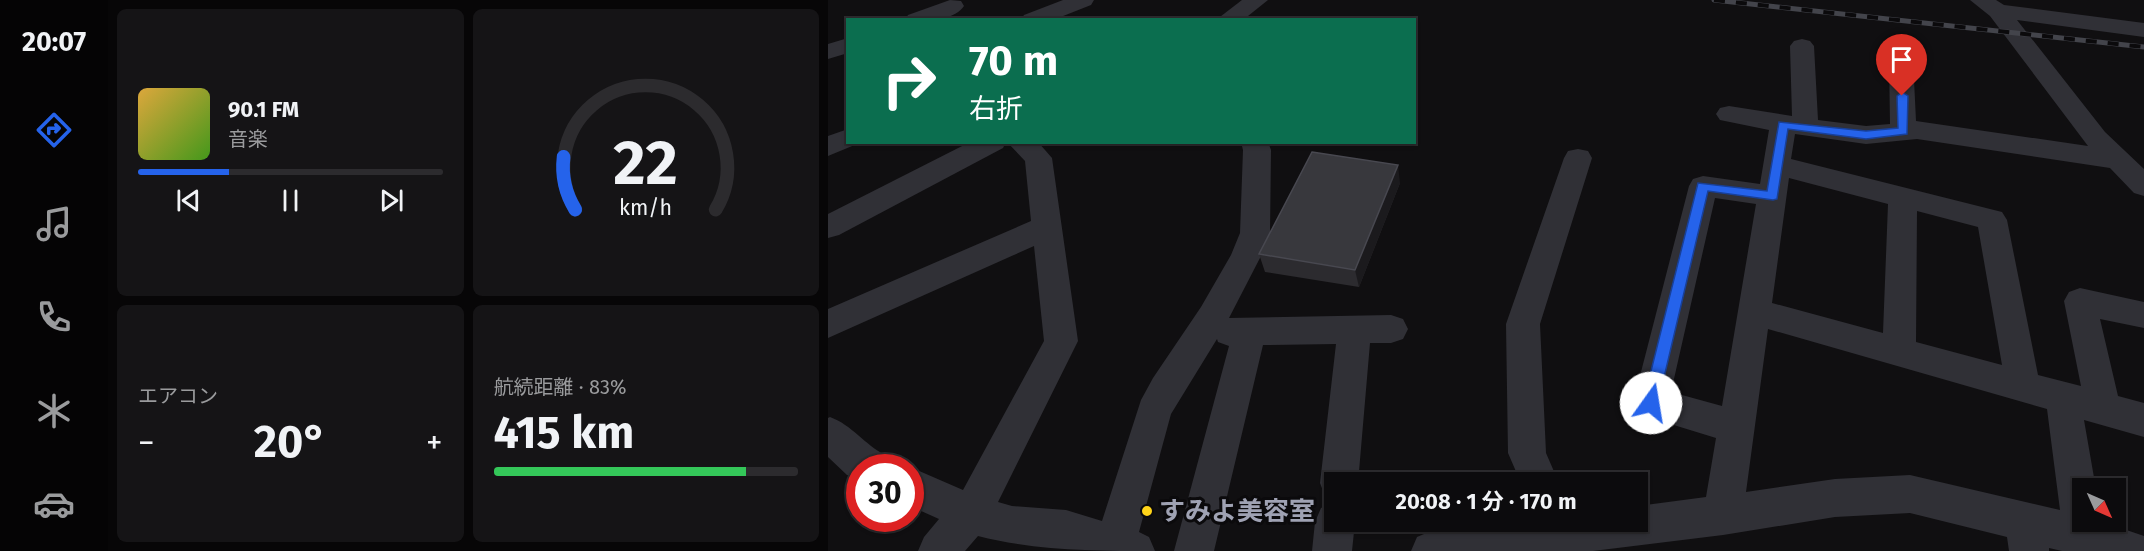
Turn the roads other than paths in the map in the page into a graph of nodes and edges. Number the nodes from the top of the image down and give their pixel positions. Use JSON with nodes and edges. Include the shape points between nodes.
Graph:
{"nodes":[{"id":1,"x":1083,"y":0,"type":"edge"},
{"id":2,"x":1257,"y":0,"type":"edge"},
{"id":3,"x":1989,"y":6,"type":"edge"},
{"id":4,"x":955,"y":8,"type":"edge"},
{"id":5,"x":922,"y":18,"type":"edge"},
{"id":6,"x":1037,"y":18,"type":"edge"},
{"id":7,"x":1230,"y":18,"type":"edge"},
{"id":8,"x":2144,"y":30,"type":"edge"},
{"id":9,"x":846,"y":46,"type":"edge"},
{"id":10,"x":1802,"y":46,"type":"dead end"},
{"id":11,"x":828,"y":52,"type":"edge"},
{"id":12,"x":1901,"y":59,"type":"dead end"},
{"id":13,"x":1729,"y":114,"type":"dead end"},
{"id":14,"x":1794,"y":126,"type":"junction"},
{"id":15,"x":1903,"y":132,"type":"junction"},
{"id":16,"x":846,"y":139,"type":"edge"},
{"id":17,"x":989,"y":144,"type":"edge"},
{"id":18,"x":1022,"y":144,"type":"edge"},
{"id":19,"x":1255,"y":144,"type":"edge"},
{"id":20,"x":828,"y":147,"type":"edge"},
{"id":21,"x":1578,"y":158,"type":"dead end"},
{"id":22,"x":2118,"y":160,"type":"junction"},
{"id":23,"x":1775,"y":180,"type":"junction"},
{"id":24,"x":2144,"y":186,"type":"edge"},
{"id":25,"x":1903,"y":197,"type":"junction"},
{"id":26,"x":828,"y":227,"type":"edge"},
{"id":27,"x":1047,"y":227,"type":"junction"},
{"id":28,"x":1756,"y":312,"type":"junction"},
{"id":29,"x":2144,"y":315,"type":"edge"},
{"id":30,"x":828,"y":324,"type":"edge"},
{"id":31,"x":1391,"y":329,"type":"dead end"},
{"id":32,"x":1354,"y":330,"type":"junction"},
{"id":33,"x":1250,"y":332,"type":"junction"},
{"id":34,"x":1203,"y":333,"type":"junction"},
{"id":35,"x":1899,"y":352,"type":"junction"},
{"id":36,"x":2023,"y":386,"type":"junction"},
{"id":37,"x":2063,"y":398,"type":"junction"},
{"id":38,"x":2103,"y":409,"type":"junction"},
{"id":39,"x":2144,"y":420,"type":"edge"},
{"id":40,"x":1738,"y":427,"type":"junction"},
{"id":41,"x":828,"y":435,"type":"edge"},
{"id":42,"x":851,"y":454,"type":"edge"},
{"id":43,"x":1340,"y":472,"type":"edge"},
{"id":44,"x":1535,"y":472,"type":"edge"},
{"id":45,"x":924,"y":492,"type":"edge"},
{"id":46,"x":971,"y":514,"type":"junction"},
{"id":47,"x":1723,"y":515,"type":"junction"},
{"id":48,"x":1334,"y":532,"type":"edge"},
{"id":49,"x":1536,"y":532,"type":"edge"},
{"id":50,"x":1582,"y":532,"type":"edge"},
{"id":51,"x":2027,"y":536,"type":"edge"},
{"id":52,"x":2083,"y":536,"type":"junction"},
{"id":53,"x":1625,"y":539,"type":"edge"},
{"id":54,"x":1125,"y":548,"type":"edge"},
{"id":55,"x":938,"y":551,"type":"edge"},
{"id":56,"x":1194,"y":551,"type":"edge"},
{"id":57,"x":1332,"y":551,"type":"edge"},
{"id":58,"x":1431,"y":551,"type":"edge"},
{"id":59,"x":2130,"y":551,"type":"edge"}],
"edges":[{"from":1,"to":6,"type":"street"},
{"from":2,"to":7,"type":"street"},
{"from":3,"to":8,"type":"street"},
{"from":3,"to":22,"type":"street"},
{"from":4,"to":5,"type":"street"},
{"from":9,"to":11,"type":"street"},
{"from":10,"to":14,"type":"street"},
{"from":12,"to":15,"type":"street"},
{"from":13,"to":14,"type":"street"},
{"from":14,"to":15,"type":"street","via":[[1866,135]]},
{"from":14,"to":23,"type":"street"},
{"from":15,"to":22,"type":"street","via":[[1917,130]]},
{"from":16,"to":20,"type":"street"},
{"from":17,"to":26,"type":"street"},
{"from":18,"to":27,"type":"street","via":[[1038,158]]},
{"from":19,"to":34,"type":"street","via":[[1255,233]]},
{"from":21,"to":44,"type":"street","via":[[1523,324],[1527,453]]},
{"from":22,"to":24,"type":"street"},
{"from":23,"to":25,"type":"street"},
{"from":23,"to":28,"type":"street"},
{"from":23,"to":40,"type":"street","via":[[1703,186],[1651,403]]},
{"from":25,"to":35,"type":"street"},
{"from":25,"to":36,"type":"street","via":[[1992,220]]},
{"from":27,"to":30,"type":"street"},
{"from":27,"to":46,"type":"street","via":[[1061,340]]},
{"from":28,"to":35,"type":"street"},
{"from":28,"to":40,"type":"street"},
{"from":29,"to":38,"type":"street","via":[[2080,301]]},
{"from":31,"to":32,"type":"street"},
{"from":32,"to":33,"type":"street"},
{"from":32,"to":43,"type":"street"},
{"from":33,"to":34,"type":"street"},
{"from":33,"to":56,"type":"street"},
{"from":34,"to":54,"type":"street","via":[[1154,412]]},
{"from":35,"to":36,"type":"street"},
{"from":36,"to":37,"type":"street"},
{"from":37,"to":38,"type":"street"},
{"from":37,"to":52,"type":"street"},
{"from":38,"to":39,"type":"street"},
{"from":40,"to":47,"type":"street"},
{"from":41,"to":42,"type":"street"},
{"from":45,"to":46,"type":"street"},
{"from":46,"to":54,"type":"street","via":[[1012,526],[1066,530]]},
{"from":46,"to":55,"type":"street"},
{"from":47,"to":51,"type":"street","via":[[1835,498],[1910,494]]},
{"from":47,"to":53,"type":"street"},
{"from":48,"to":57,"type":"street"},
{"from":49,"to":58,"type":"street"},
{"from":50,"to":53,"type":"street"},
{"from":51,"to":52,"type":"street"},
{"from":52,"to":59,"type":"street"}]}
